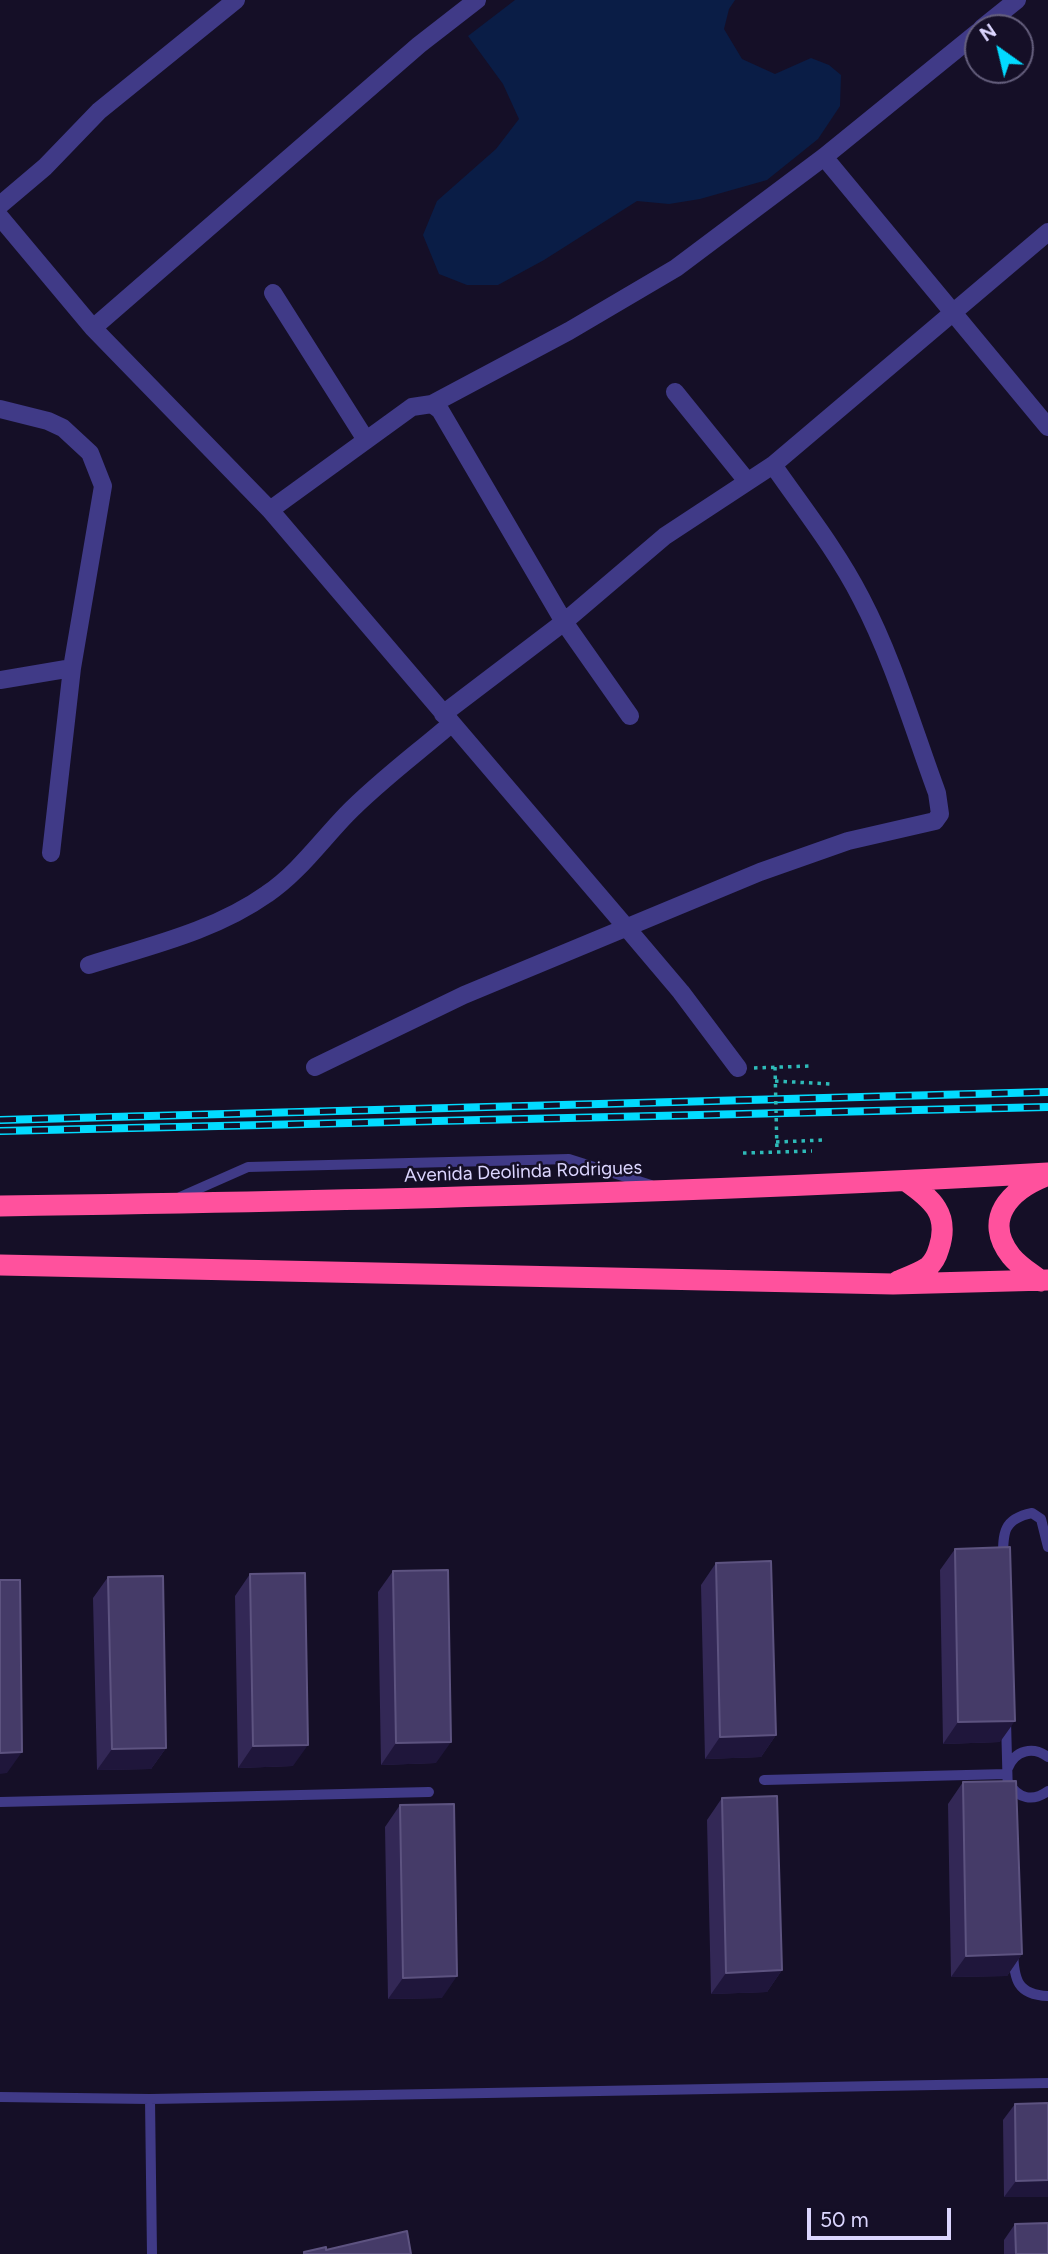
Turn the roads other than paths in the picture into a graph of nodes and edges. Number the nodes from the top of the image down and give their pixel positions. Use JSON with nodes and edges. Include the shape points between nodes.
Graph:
{"nodes":[{"id":1,"x":236,"y":0,"type":"edge"},
{"id":2,"x":477,"y":0,"type":"edge"},
{"id":3,"x":1017,"y":0,"type":"edge"},
{"id":4,"x":1000,"y":14,"type":"edge"},
{"id":5,"x":964,"y":43,"type":"edge"},
{"id":6,"x":824,"y":157,"type":"junction"},
{"id":7,"x":0,"y":205,"type":"edge"},
{"id":8,"x":0,"y":217,"type":"edge"},
{"id":9,"x":1048,"y":232,"type":"edge"},
{"id":10,"x":274,"y":293,"type":"dead end"},
{"id":11,"x":954,"y":312,"type":"junction"},
{"id":12,"x":93,"y":328,"type":"junction"},
{"id":13,"x":675,"y":391,"type":"dead end"},
{"id":14,"x":432,"y":404,"type":"junction"},
{"id":15,"x":0,"y":409,"type":"edge"},
{"id":16,"x":1048,"y":427,"type":"edge"},
{"id":17,"x":366,"y":440,"type":"junction"},
{"id":18,"x":773,"y":465,"type":"junction"},
{"id":19,"x":747,"y":481,"type":"junction"},
{"id":20,"x":270,"y":510,"type":"junction"},
{"id":21,"x":564,"y":622,"type":"junction"},
{"id":22,"x":72,"y":668,"type":"junction"},
{"id":23,"x":0,"y":680,"type":"edge"},
{"id":24,"x":630,"y":716,"type":"dead end"},
{"id":25,"x":447,"y":719,"type":"junction"},
{"id":26,"x":51,"y":853,"type":"dead end"},
{"id":27,"x":626,"y":927,"type":"junction"},
{"id":28,"x":89,"y":965,"type":"dead end"},
{"id":29,"x":315,"y":1067,"type":"dead end"},
{"id":30,"x":737,"y":1068,"type":"road end"},
{"id":31,"x":1048,"y":1174,"type":"edge"},
{"id":32,"x":906,"y":1181,"type":"junction"},
{"id":33,"x":667,"y":1189,"type":"junction"},
{"id":34,"x":163,"y":1204,"type":"junction"},
{"id":35,"x":0,"y":1206,"type":"edge"},
{"id":36,"x":0,"y":1265,"type":"edge"},
{"id":37,"x":1045,"y":1281,"type":"edge"},
{"id":38,"x":893,"y":1284,"type":"junction"},
{"id":39,"x":1048,"y":1547,"type":"edge"},
{"id":40,"x":1003,"y":1567,"type":"edge"},
{"id":41,"x":1006,"y":1705,"type":"edge"},
{"id":42,"x":1048,"y":1757,"type":"edge"},
{"id":43,"x":1007,"y":1774,"type":"junction"},
{"id":44,"x":764,"y":1780,"type":"dead end"},
{"id":45,"x":1048,"y":1791,"type":"edge"},
{"id":46,"x":429,"y":1792,"type":"dead end"},
{"id":47,"x":0,"y":1802,"type":"edge"},
{"id":48,"x":1008,"y":1814,"type":"edge"},
{"id":49,"x":1013,"y":1947,"type":"edge"},
{"id":50,"x":1048,"y":1996,"type":"edge"},
{"id":51,"x":1048,"y":2083,"type":"edge"},
{"id":52,"x":0,"y":2097,"type":"edge"},
{"id":53,"x":149,"y":2099,"type":"junction"},
{"id":54,"x":152,"y":2254,"type":"edge"}],
"edges":[{"from":1,"to":7,"type":"street","via":[[99,111]]},
{"from":2,"to":12,"type":"street"},
{"from":3,"to":4,"type":"street"},
{"from":5,"to":6,"type":"street"},
{"from":6,"to":11,"type":"street"},
{"from":6,"to":14,"type":"street","via":[[676,268]]},
{"from":8,"to":12,"type":"street"},
{"from":9,"to":11,"type":"street"},
{"from":10,"to":17,"type":"street"},
{"from":11,"to":16,"type":"street"},
{"from":11,"to":18,"type":"street"},
{"from":12,"to":20,"type":"street"},
{"from":13,"to":19,"type":"street"},
{"from":14,"to":17,"type":"street","via":[[412,407]]},
{"from":14,"to":21,"type":"street","via":[[440,410]]},
{"from":15,"to":22,"type":"street","via":[[63,428],[90,453],[103,486]]},
{"from":17,"to":20,"type":"street"},
{"from":18,"to":19,"type":"street"},
{"from":18,"to":27,"type":"street","via":[[862,599],[937,793],[940,814],[935,821],[848,841]]},
{"from":19,"to":21,"type":"street","via":[[665,536]]},
{"from":20,"to":25,"type":"street"},
{"from":21,"to":24,"type":"street"},
{"from":21,"to":25,"type":"street"},
{"from":22,"to":23,"type":"street"},
{"from":22,"to":26,"type":"street"},
{"from":25,"to":27,"type":"street"},
{"from":25,"to":28,"type":"street","via":[[267,894],[186,934]]},
{"from":27,"to":29,"type":"street","via":[[464,995]]},
{"from":27,"to":30,"type":"street"},
{"from":31,"to":32,"type":"highway","name":"Avenida Deolinda Rodrigues"},
{"from":31,"to":37,"type":"highway","via":[[1012,1195],[999,1224],[1010,1255]]},
{"from":32,"to":33,"type":"highway","name":"Avenida Deolinda Rodrigues"},
{"from":32,"to":38,"type":"highway","via":[[935,1205],[943,1237],[930,1265]]},
{"from":33,"to":34,"type":"highway","name":"Avenida Deolinda Rodrigues"},
{"from":33,"to":34,"type":"lane","via":[[569,1159],[248,1167]]},
{"from":34,"to":35,"type":"highway","name":"Avenida Deolinda Rodrigues"},
{"from":36,"to":38,"type":"highway"},
{"from":37,"to":38,"type":"highway"},
{"from":39,"to":40,"type":"lane","via":[[1041,1519],[1032,1513],[1018,1516],[1007,1526]]},
{"from":41,"to":43,"type":"lane"},
{"from":42,"to":43,"type":"lane","via":[[1035,1750],[1020,1753],[1009,1764]]},
{"from":43,"to":44,"type":"lane"},
{"from":43,"to":45,"type":"lane","via":[[1011,1787],[1024,1797],[1040,1797]]},
{"from":43,"to":48,"type":"lane"},
{"from":46,"to":47,"type":"lane"},
{"from":49,"to":50,"type":"lane","via":[[1014,1973],[1021,1987],[1032,1996]]},
{"from":51,"to":53,"type":"lane"},
{"from":52,"to":53,"type":"lane"},
{"from":53,"to":54,"type":"lane"}]}
